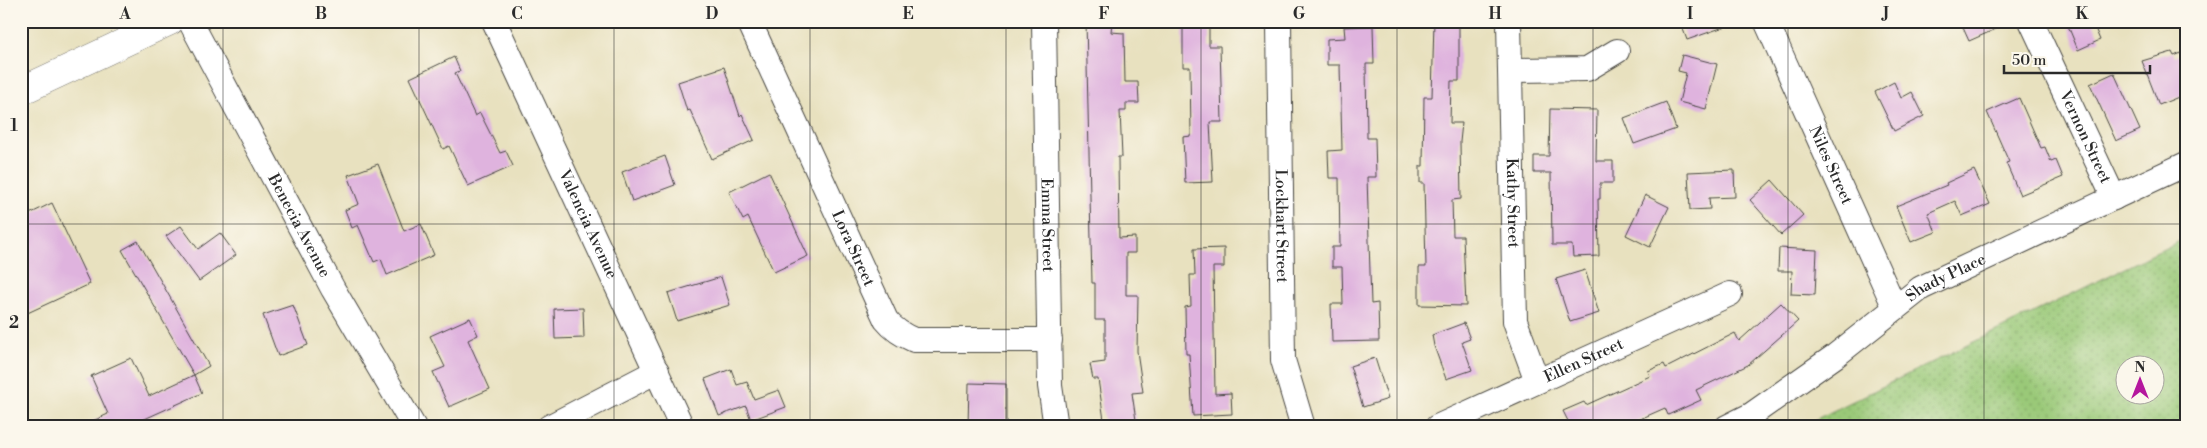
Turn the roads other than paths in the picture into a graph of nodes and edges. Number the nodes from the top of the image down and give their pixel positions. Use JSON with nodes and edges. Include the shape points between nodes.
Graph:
{"nodes":[{"id":1,"x":170,"y":21,"type":"edge"},
{"id":2,"x":190,"y":21,"type":"edge"},
{"id":3,"x":494,"y":21,"type":"edge"},
{"id":4,"x":749,"y":21,"type":"edge"},
{"id":5,"x":1044,"y":21,"type":"edge"},
{"id":6,"x":1279,"y":21,"type":"edge"},
{"id":7,"x":1509,"y":21,"type":"edge"},
{"id":8,"x":1766,"y":21,"type":"edge"},
{"id":9,"x":2031,"y":21,"type":"edge"},
{"id":10,"x":1617,"y":51,"type":"dead end"},
{"id":11,"x":1510,"y":70,"type":"junction"},
{"id":12,"x":21,"y":92,"type":"edge"},
{"id":13,"x":2186,"y":164,"type":"edge"},
{"id":14,"x":2114,"y":198,"type":"junction"},
{"id":15,"x":1730,"y":294,"type":"dead end"},
{"id":16,"x":1895,"y":308,"type":"junction"},
{"id":17,"x":1050,"y":340,"type":"junction"},
{"id":18,"x":657,"y":370,"type":"junction"},
{"id":19,"x":1537,"y":381,"type":"junction"},
{"id":20,"x":414,"y":427,"type":"edge"},
{"id":21,"x":549,"y":427,"type":"edge"},
{"id":22,"x":682,"y":427,"type":"edge"},
{"id":23,"x":1056,"y":427,"type":"edge"},
{"id":24,"x":1303,"y":427,"type":"edge"},
{"id":25,"x":1437,"y":427,"type":"edge"},
{"id":26,"x":1727,"y":427,"type":"edge"}],
"edges":[{"from":1,"to":12,"type":"street"},
{"from":2,"to":20,"type":"street","name":"Benecia Avenue","via":[[333,289]]},
{"from":3,"to":18,"type":"street","name":"Valencia Avenue"},
{"from":4,"to":17,"type":"street","name":"Lora Street","via":[[892,328],[914,340]]},
{"from":5,"to":17,"type":"street","name":"Emma Street"},
{"from":6,"to":24,"type":"street","name":"Lockhart Street","via":[[1283,360]]},
{"from":7,"to":11,"type":"street","name":"Kathy Street"},
{"from":8,"to":16,"type":"street","name":"Niles Street"},
{"from":9,"to":14,"type":"street","name":"Vernon Street"},
{"from":10,"to":11,"type":"street","via":[[1587,69]]},
{"from":11,"to":19,"type":"street","name":"Kathy Street","via":[[1515,322]]},
{"from":13,"to":14,"type":"street","name":"Shady Place"},
{"from":14,"to":16,"type":"street","name":"Shady Place","via":[[1921,288]]},
{"from":15,"to":19,"type":"street","name":"Ellen Street"},
{"from":16,"to":26,"type":"street","name":"Shady Place","via":[[1835,356],[1751,415]]},
{"from":17,"to":23,"type":"street","name":"Emma Street","via":[[1050,386]]},
{"from":18,"to":21,"type":"street"},
{"from":18,"to":22,"type":"street","name":"Valencia Avenue"},
{"from":19,"to":25,"type":"street","name":"Ellen Street"}]}
